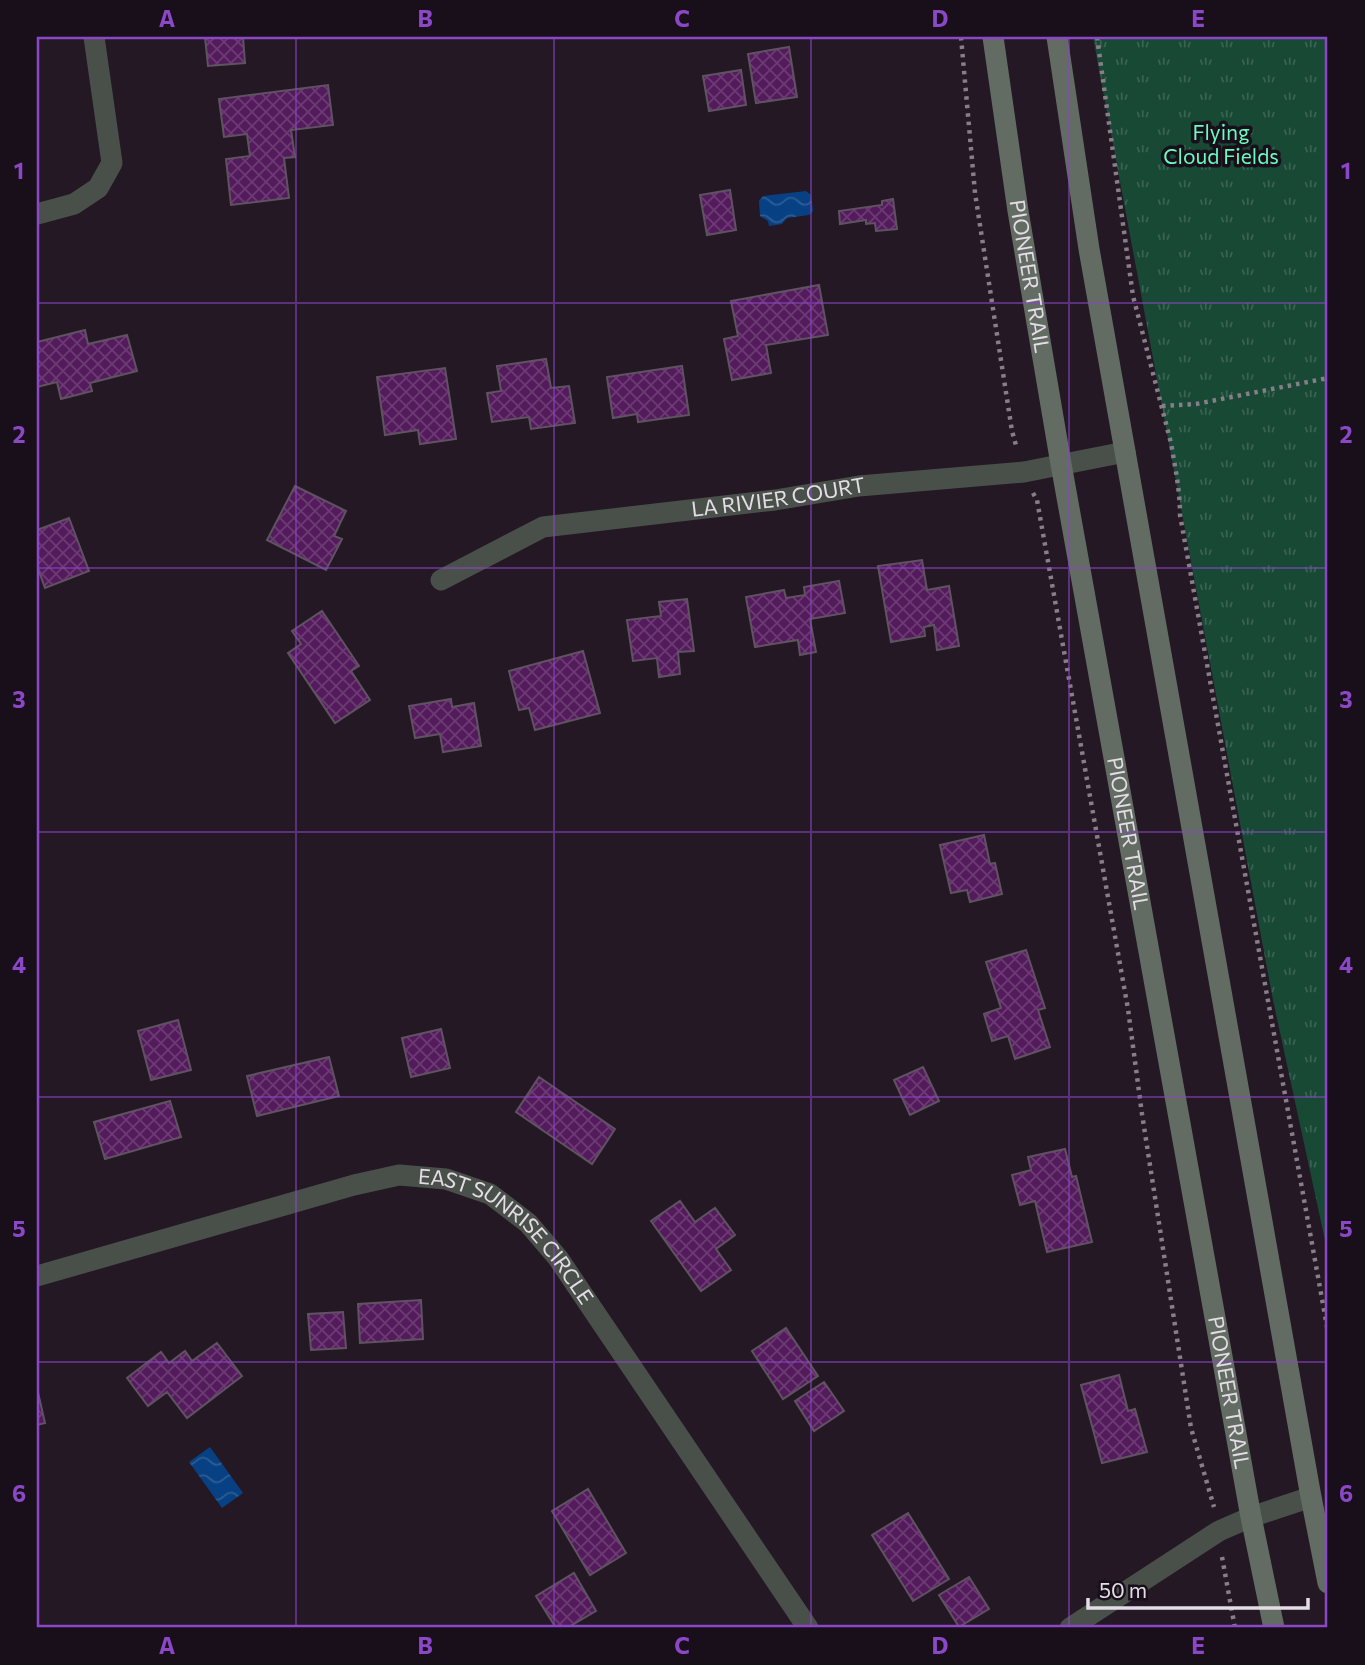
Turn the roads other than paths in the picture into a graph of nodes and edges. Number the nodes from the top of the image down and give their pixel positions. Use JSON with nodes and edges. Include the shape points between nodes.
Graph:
{"nodes":[{"id":1,"x":94,"y":37,"type":"edge"},
{"id":2,"x":993,"y":37,"type":"edge"},
{"id":3,"x":1057,"y":37,"type":"edge"},
{"id":4,"x":37,"y":214,"type":"edge"},
{"id":5,"x":1125,"y":452,"type":"junction"},
{"id":6,"x":1061,"y":464,"type":"junction"},
{"id":7,"x":441,"y":580,"type":"dead end"},
{"id":8,"x":37,"y":1276,"type":"edge"},
{"id":9,"x":1311,"y":1497,"type":"junction"},
{"id":10,"x":1251,"y":1517,"type":"junction"},
{"id":11,"x":1328,"y":1583,"type":"edge"},
{"id":12,"x":808,"y":1628,"type":"edge"},
{"id":13,"x":1070,"y":1628,"type":"edge"},
{"id":14,"x":1275,"y":1628,"type":"edge"}],
"edges":[{"from":1,"to":4,"type":"street","via":[[112,163],[98,188],[74,204]]},
{"from":2,"to":6,"type":"main road","name":"PIONEER TRAIL"},
{"from":3,"to":5,"type":"main road"},
{"from":5,"to":6,"type":"street","name":"LA RIVIER COURT"},
{"from":5,"to":9,"type":"main road"},
{"from":6,"to":7,"type":"street","name":"LA RIVIER COURT","via":[[543,527]]},
{"from":6,"to":10,"type":"main road","name":"PIONEER TRAIL"},
{"from":8,"to":12,"type":"street","name":"EAST SUNRISE CIRCLE","via":[[399,1175],[446,1179],[490,1194],[528,1223],[558,1258]]},
{"from":9,"to":10,"type":"street"},
{"from":9,"to":11,"type":"main road"},
{"from":10,"to":13,"type":"street","via":[[1219,1531]]},
{"from":10,"to":14,"type":"main road","name":"PIONEER TRAIL"}]}
